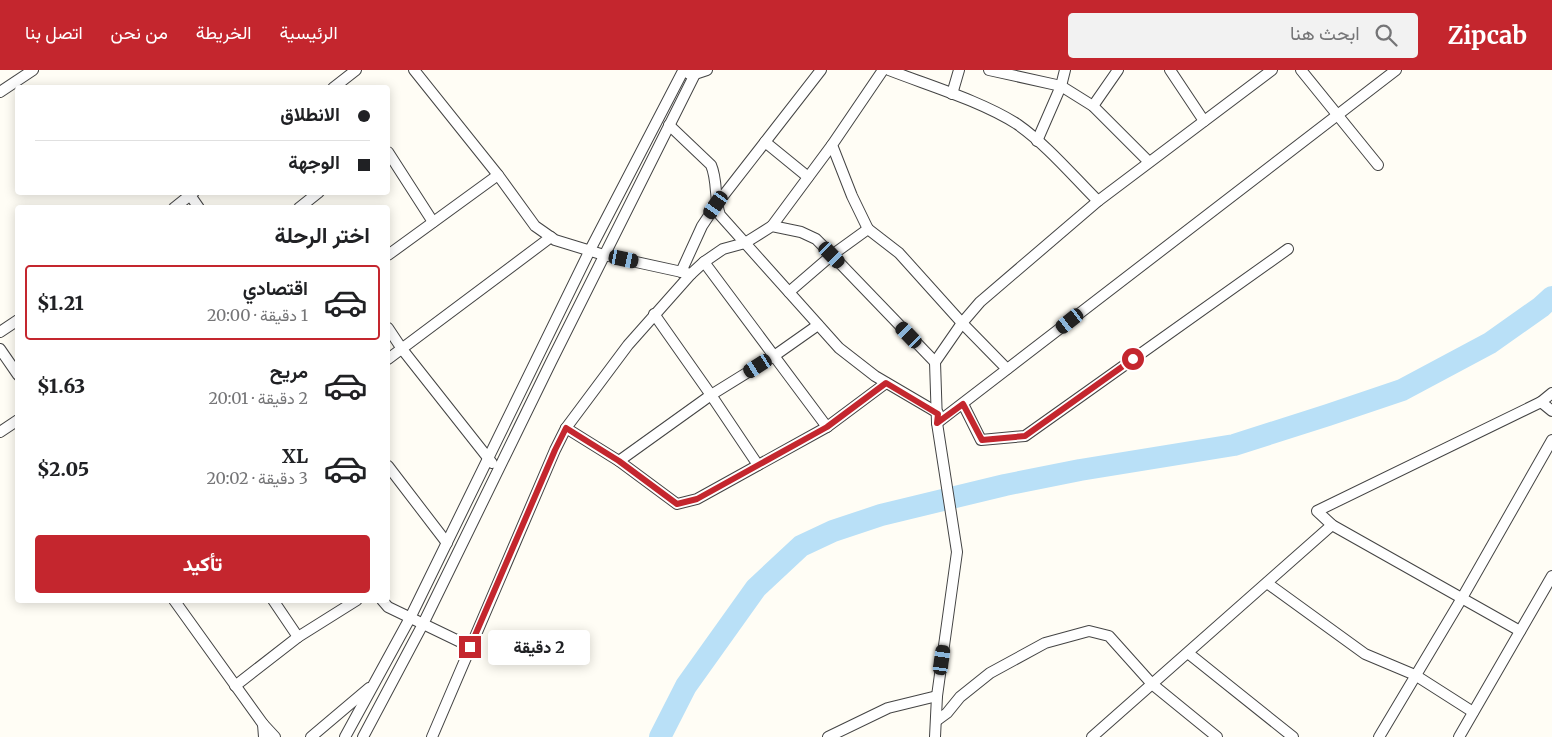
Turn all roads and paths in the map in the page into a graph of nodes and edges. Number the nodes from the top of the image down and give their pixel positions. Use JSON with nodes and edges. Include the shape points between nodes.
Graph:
{"nodes":[{"id":1,"x":33,"y":70,"type":"edge"},
{"id":2,"x":356,"y":70,"type":"edge"},
{"id":3,"x":414,"y":70,"type":"edge"},
{"id":4,"x":706,"y":70,"type":"edge"},
{"id":5,"x":821,"y":70,"type":"edge"},
{"id":6,"x":883,"y":70,"type":"edge"},
{"id":7,"x":889,"y":70,"type":"edge"},
{"id":8,"x":959,"y":70,"type":"edge"},
{"id":9,"x":989,"y":70,"type":"edge"},
{"id":10,"x":1065,"y":70,"type":"edge"},
{"id":11,"x":1118,"y":70,"type":"edge"},
{"id":12,"x":1170,"y":70,"type":"edge"},
{"id":13,"x":1272,"y":70,"type":"edge"},
{"id":14,"x":1301,"y":70,"type":"edge"},
{"id":15,"x":1396,"y":70,"type":"edge"},
{"id":16,"x":682,"y":71,"type":"edge"},
{"id":17,"x":695,"y":74,"type":"junction"},
{"id":18,"x":340,"y":85,"type":"edge"},
{"id":19,"x":1061,"y":86,"type":"junction"},
{"id":20,"x":0,"y":92,"type":"edge"},
{"id":21,"x":952,"y":94,"type":"junction"},
{"id":22,"x":1093,"y":106,"type":"junction"},
{"id":23,"x":1338,"y":114,"type":"junction"},
{"id":24,"x":1204,"y":121,"type":"junction"},
{"id":25,"x":669,"y":125,"type":"junction"},
{"id":26,"x":1037,"y":141,"type":"junction"},
{"id":27,"x":765,"y":142,"type":"junction"},
{"id":28,"x":832,"y":145,"type":"junction"},
{"id":29,"x":390,"y":155,"type":"edge"},
{"id":30,"x":1150,"y":162,"type":"junction"},
{"id":31,"x":1378,"y":165,"type":"dead end"},
{"id":32,"x":498,"y":174,"type":"junction"},
{"id":33,"x":808,"y":177,"type":"junction"},
{"id":34,"x":191,"y":195,"type":"edge"},
{"id":35,"x":315,"y":195,"type":"edge"},
{"id":36,"x":1098,"y":201,"type":"junction"},
{"id":37,"x":178,"y":205,"type":"edge"},
{"id":38,"x":303,"y":205,"type":"edge"},
{"id":39,"x":716,"y":205,"type":"junction"},
{"id":40,"x":433,"y":222,"type":"junction"},
{"id":41,"x":772,"y":226,"type":"junction"},
{"id":42,"x":868,"y":229,"type":"junction"},
{"id":43,"x":551,"y":237,"type":"junction"},
{"id":44,"x":745,"y":243,"type":"junction"},
{"id":45,"x":1288,"y":249,"type":"dead end"},
{"id":46,"x":590,"y":250,"type":"junction"},
{"id":47,"x":390,"y":254,"type":"edge"},
{"id":48,"x":604,"y":255,"type":"junction"},
{"id":49,"x":832,"y":255,"type":"junction"},
{"id":50,"x":704,"y":262,"type":"junction"},
{"id":51,"x":686,"y":273,"type":"junction"},
{"id":52,"x":789,"y":292,"type":"junction"},
{"id":53,"x":654,"y":314,"type":"junction"},
{"id":54,"x":15,"y":322,"type":"edge"},
{"id":55,"x":962,"y":323,"type":"junction"},
{"id":56,"x":818,"y":325,"type":"junction"},
{"id":57,"x":390,"y":331,"type":"edge"},
{"id":58,"x":0,"y":332,"type":"edge"},
{"id":59,"x":0,"y":349,"type":"edge"},
{"id":60,"x":402,"y":349,"type":"junction"},
{"id":61,"x":774,"y":356,"type":"junction"},
{"id":62,"x":390,"y":358,"type":"edge"},
{"id":63,"x":935,"y":362,"type":"junction"},
{"id":64,"x":1008,"y":369,"type":"junction"},
{"id":65,"x":15,"y":371,"type":"edge"},
{"id":66,"x":886,"y":383,"type":"junction"},
{"id":67,"x":1552,"y":393,"type":"edge"},
{"id":68,"x":711,"y":395,"type":"junction"},
{"id":69,"x":1541,"y":402,"type":"junction"},
{"id":70,"x":963,"y":404,"type":"junction"},
{"id":71,"x":1552,"y":411,"type":"edge"},
{"id":72,"x":15,"y":422,"type":"edge"},
{"id":73,"x":938,"y":424,"type":"junction"},
{"id":74,"x":827,"y":427,"type":"junction"},
{"id":75,"x":566,"y":428,"type":"junction"},
{"id":76,"x":0,"y":432,"type":"edge"},
{"id":77,"x":1552,"y":440,"type":"edge"},
{"id":78,"x":488,"y":459,"type":"junction"},
{"id":79,"x":619,"y":461,"type":"junction"},
{"id":80,"x":758,"y":465,"type":"junction"},
{"id":81,"x":499,"y":468,"type":"junction"},
{"id":82,"x":390,"y":469,"type":"edge"},
{"id":83,"x":1332,"y":525,"type":"junction"},
{"id":84,"x":447,"y":543,"type":"junction"},
{"id":85,"x":1552,"y":576,"type":"edge"},
{"id":86,"x":1267,"y":583,"type":"junction"},
{"id":87,"x":1462,"y":598,"type":"junction"},
{"id":88,"x":176,"y":603,"type":"edge"},
{"id":89,"x":275,"y":603,"type":"edge"},
{"id":90,"x":352,"y":603,"type":"edge"},
{"id":91,"x":385,"y":603,"type":"edge"},
{"id":92,"x":410,"y":618,"type":"junction"},
{"id":93,"x":423,"y":624,"type":"junction"},
{"id":94,"x":1520,"y":631,"type":"junction"},
{"id":95,"x":298,"y":637,"type":"junction"},
{"id":96,"x":470,"y":647,"type":"junction"},
{"id":97,"x":1188,"y":652,"type":"junction"},
{"id":98,"x":1416,"y":675,"type":"junction"},
{"id":99,"x":374,"y":684,"type":"junction"},
{"id":100,"x":1152,"y":684,"type":"junction"},
{"id":101,"x":236,"y":686,"type":"junction"},
{"id":102,"x":937,"y":696,"type":"junction"},
{"id":103,"x":1473,"y":712,"type":"junction"},
{"id":104,"x":936,"y":721,"type":"junction"},
{"id":105,"x":263,"y":724,"type":"junction"},
{"id":106,"x":264,"y":737,"type":"edge"},
{"id":107,"x":275,"y":737,"type":"edge"},
{"id":108,"x":311,"y":737,"type":"edge"},
{"id":109,"x":345,"y":737,"type":"edge"},
{"id":110,"x":363,"y":737,"type":"edge"},
{"id":111,"x":432,"y":737,"type":"edge"},
{"id":112,"x":828,"y":737,"type":"edge"},
{"id":113,"x":935,"y":737,"type":"edge"},
{"id":114,"x":1092,"y":737,"type":"edge"},
{"id":115,"x":1217,"y":737,"type":"edge"},
{"id":116,"x":1293,"y":737,"type":"edge"},
{"id":117,"x":1379,"y":737,"type":"edge"},
{"id":118,"x":1459,"y":737,"type":"edge"}],
"edges":[{"from":1,"to":20,"type":"street"},
{"from":2,"to":18,"type":"street"},
{"from":3,"to":32,"type":"street"},
{"from":4,"to":17,"type":"street"},
{"from":5,"to":27,"type":"street"},
{"from":6,"to":28,"type":"street"},
{"from":7,"to":21,"type":"street"},
{"from":8,"to":21,"type":"street"},
{"from":9,"to":19,"type":"street"},
{"from":10,"to":19,"type":"street"},
{"from":11,"to":22,"type":"street"},
{"from":12,"to":24,"type":"street"},
{"from":13,"to":24,"type":"street"},
{"from":14,"to":23,"type":"street"},
{"from":15,"to":23,"type":"street"},
{"from":16,"to":17,"type":"street"},
{"from":16,"to":46,"type":"street"},
{"from":17,"to":25,"type":"street"},
{"from":19,"to":22,"type":"street"},
{"from":19,"to":26,"type":"street"},
{"from":21,"to":26,"type":"street","via":[[1016,124]]},
{"from":22,"to":30,"type":"street"},
{"from":23,"to":31,"type":"street"},
{"from":23,"to":64,"type":"street"},
{"from":24,"to":30,"type":"street"},
{"from":25,"to":39,"type":"street","via":[[711,165],[715,173]]},
{"from":25,"to":48,"type":"street"},
{"from":26,"to":36,"type":"street"},
{"from":27,"to":33,"type":"street"},
{"from":27,"to":39,"type":"street"},
{"from":28,"to":33,"type":"street"},
{"from":28,"to":42,"type":"street"},
{"from":29,"to":40,"type":"street"},
{"from":30,"to":36,"type":"street"},
{"from":32,"to":40,"type":"street"},
{"from":32,"to":43,"type":"street","via":[[535,226]]},
{"from":33,"to":41,"type":"street"},
{"from":34,"to":37,"type":"street"},
{"from":35,"to":38,"type":"street"},
{"from":36,"to":55,"type":"street","via":[[980,302]]},
{"from":39,"to":44,"type":"street","via":[[720,215]]},
{"from":39,"to":51,"type":"street","via":[[702,226]]},
{"from":40,"to":47,"type":"street"},
{"from":41,"to":44,"type":"street"},
{"from":41,"to":49,"type":"street","via":[[816,239]]},
{"from":42,"to":49,"type":"street"},
{"from":42,"to":55,"type":"street","via":[[899,253]]},
{"from":43,"to":46,"type":"street"},
{"from":43,"to":60,"type":"street"},
{"from":44,"to":50,"type":"street","via":[[723,249]]},
{"from":44,"to":52,"type":"street"},
{"from":45,"to":70,"type":"street","via":[[1025,436],[982,440]]},
{"from":46,"to":48,"type":"street"},
{"from":46,"to":78,"type":"street"},
{"from":48,"to":51,"type":"street"},
{"from":48,"to":81,"type":"street"},
{"from":49,"to":52,"type":"street"},
{"from":49,"to":63,"type":"street"},
{"from":50,"to":51,"type":"street"},
{"from":50,"to":61,"type":"street"},
{"from":51,"to":53,"type":"street"},
{"from":52,"to":56,"type":"street"},
{"from":53,"to":68,"type":"street"},
{"from":53,"to":75,"type":"street"},
{"from":54,"to":58,"type":"street"},
{"from":55,"to":63,"type":"street"},
{"from":55,"to":64,"type":"street"},
{"from":56,"to":61,"type":"street"},
{"from":56,"to":66,"type":"street","via":[[839,348]]},
{"from":57,"to":60,"type":"street"},
{"from":59,"to":65,"type":"street"},
{"from":60,"to":62,"type":"street"},
{"from":60,"to":78,"type":"street"},
{"from":61,"to":68,"type":"street"},
{"from":61,"to":74,"type":"street"},
{"from":63,"to":73,"type":"street"},
{"from":64,"to":70,"type":"street"},
{"from":66,"to":73,"type":"street"},
{"from":66,"to":74,"type":"street"},
{"from":67,"to":69,"type":"street"},
{"from":68,"to":79,"type":"street"},
{"from":68,"to":80,"type":"street"},
{"from":69,"to":71,"type":"street"},
{"from":69,"to":83,"type":"street","via":[[1317,511]]},
{"from":70,"to":73,"type":"street"},
{"from":72,"to":76,"type":"street"},
{"from":73,"to":102,"type":"street","via":[[957,552]]},
{"from":74,"to":80,"type":"street"},
{"from":75,"to":79,"type":"street"},
{"from":75,"to":96,"type":"street"},
{"from":77,"to":87,"type":"street"},
{"from":78,"to":81,"type":"street"},
{"from":78,"to":84,"type":"street"},
{"from":79,"to":80,"type":"street","via":[[677,504],[697,499]]},
{"from":81,"to":93,"type":"street"},
{"from":82,"to":84,"type":"street"},
{"from":83,"to":86,"type":"street"},
{"from":83,"to":87,"type":"street"},
{"from":84,"to":92,"type":"street"},
{"from":85,"to":94,"type":"street"},
{"from":86,"to":97,"type":"street"},
{"from":86,"to":98,"type":"street","via":[[1365,654]]},
{"from":87,"to":94,"type":"street"},
{"from":87,"to":98,"type":"street"},
{"from":88,"to":101,"type":"street"},
{"from":89,"to":95,"type":"street"},
{"from":90,"to":95,"type":"street"},
{"from":91,"to":92,"type":"street"},
{"from":92,"to":93,"type":"street"},
{"from":92,"to":99,"type":"street"},
{"from":93,"to":96,"type":"street"},
{"from":93,"to":110,"type":"street"},
{"from":94,"to":103,"type":"street"},
{"from":95,"to":101,"type":"street"},
{"from":96,"to":111,"type":"street"},
{"from":97,"to":100,"type":"street"},
{"from":97,"to":116,"type":"street"},
{"from":98,"to":103,"type":"street"},
{"from":98,"to":117,"type":"street"},
{"from":99,"to":108,"type":"street"},
{"from":99,"to":109,"type":"street"},
{"from":100,"to":104,"type":"street","via":[[1109,636],[1089,631],[1045,643],[990,674]]},
{"from":100,"to":114,"type":"street"},
{"from":100,"to":115,"type":"street"},
{"from":101,"to":105,"type":"street"},
{"from":102,"to":104,"type":"street"},
{"from":102,"to":112,"type":"street","via":[[888,708]]},
{"from":103,"to":118,"type":"street"},
{"from":104,"to":113,"type":"street"},
{"from":105,"to":106,"type":"street"},
{"from":105,"to":107,"type":"street"}]}
